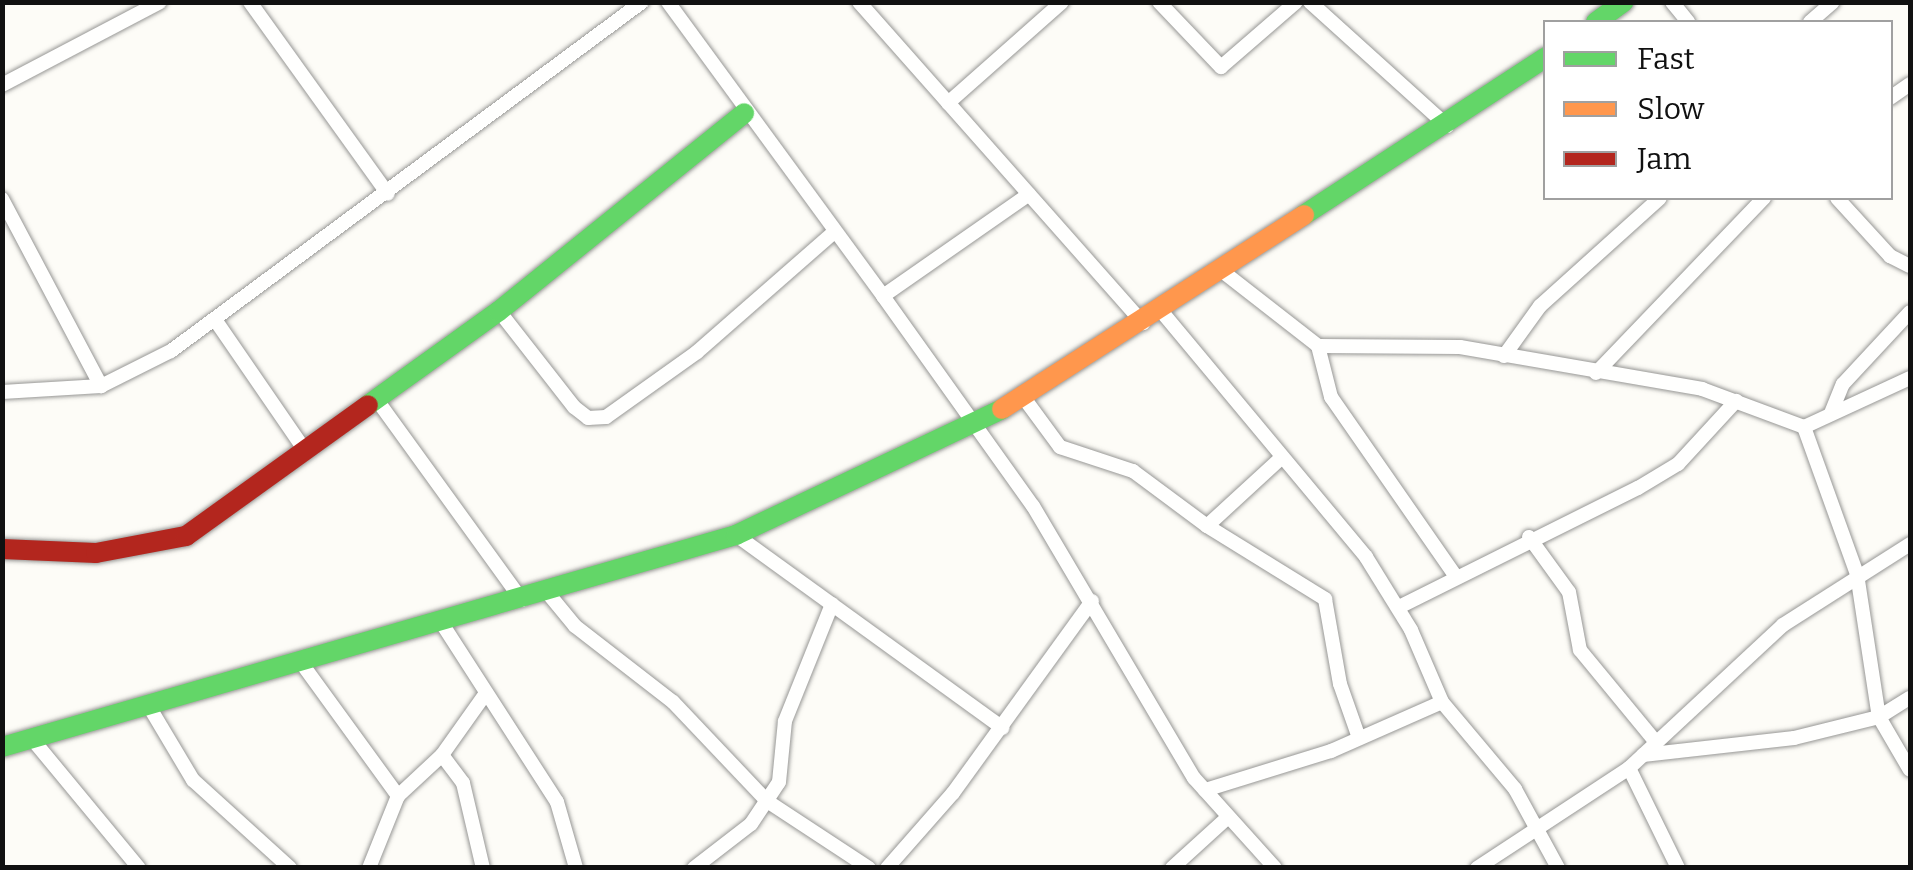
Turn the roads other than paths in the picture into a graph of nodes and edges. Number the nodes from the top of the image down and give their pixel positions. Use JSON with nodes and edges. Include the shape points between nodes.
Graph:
{"nodes":[{"id":1,"x":160,"y":2,"type":"edge"},
{"id":2,"x":250,"y":2,"type":"edge"},
{"id":3,"x":668,"y":2,"type":"edge"},
{"id":4,"x":859,"y":2,"type":"edge"},
{"id":5,"x":1062,"y":2,"type":"edge"},
{"id":6,"x":1159,"y":2,"type":"edge"},
{"id":7,"x":1296,"y":2,"type":"edge"},
{"id":8,"x":1310,"y":2,"type":"edge"},
{"id":9,"x":1624,"y":2,"type":"edge"},
{"id":10,"x":1833,"y":2,"type":"edge"},
{"id":11,"x":634,"y":5,"type":"edge"},
{"id":12,"x":1599,"y":20,"type":"edge"},
{"id":13,"x":1812,"y":20,"type":"edge"},
{"id":14,"x":1543,"y":59,"type":"edge"},
{"id":15,"x":2,"y":86,"type":"edge"},
{"id":16,"x":948,"y":103,"type":"junction"},
{"id":17,"x":744,"y":113,"type":"junction"},
{"id":18,"x":1447,"y":126,"type":"junction"},
{"id":19,"x":388,"y":194,"type":"junction"},
{"id":20,"x":1029,"y":194,"type":"junction"},
{"id":21,"x":2,"y":199,"type":"edge"},
{"id":22,"x":1658,"y":200,"type":"edge"},
{"id":23,"x":1762,"y":200,"type":"edge"},
{"id":24,"x":1838,"y":200,"type":"edge"},
{"id":25,"x":833,"y":233,"type":"junction"},
{"id":26,"x":1910,"y":266,"type":"edge"},
{"id":27,"x":1226,"y":274,"type":"junction"},
{"id":28,"x":884,"y":296,"type":"junction"},
{"id":29,"x":499,"y":311,"type":"junction"},
{"id":30,"x":1162,"y":312,"type":"junction"},
{"id":31,"x":1910,"y":312,"type":"edge"},
{"id":32,"x":216,"y":321,"type":"junction"},
{"id":33,"x":1143,"y":323,"type":"junction"},
{"id":34,"x":1318,"y":346,"type":"junction"},
{"id":35,"x":1504,"y":356,"type":"junction"},
{"id":36,"x":1596,"y":373,"type":"junction"},
{"id":37,"x":1910,"y":378,"type":"edge"},
{"id":38,"x":101,"y":386,"type":"junction"},
{"id":39,"x":2,"y":392,"type":"edge"},
{"id":40,"x":1024,"y":398,"type":"junction"},
{"id":41,"x":377,"y":400,"type":"junction"},
{"id":42,"x":1736,"y":402,"type":"junction"},
{"id":43,"x":1831,"y":413,"type":"junction"},
{"id":44,"x":976,"y":426,"type":"junction"},
{"id":45,"x":1804,"y":427,"type":"junction"},
{"id":46,"x":304,"y":449,"type":"junction"},
{"id":47,"x":1281,"y":458,"type":"junction"},
{"id":48,"x":1207,"y":526,"type":"junction"},
{"id":49,"x":736,"y":535,"type":"junction"},
{"id":50,"x":1529,"y":537,"type":"junction"},
{"id":51,"x":1910,"y":544,"type":"edge"},
{"id":52,"x":2,"y":549,"type":"edge"},
{"id":53,"x":1454,"y":574,"type":"junction"},
{"id":54,"x":1857,"y":574,"type":"junction"},
{"id":55,"x":547,"y":592,"type":"junction"},
{"id":56,"x":522,"y":600,"type":"junction"},
{"id":57,"x":1092,"y":600,"type":"junction"},
{"id":58,"x":832,"y":604,"type":"junction"},
{"id":59,"x":1398,"y":607,"type":"junction"},
{"id":60,"x":441,"y":622,"type":"junction"},
{"id":61,"x":300,"y":661,"type":"junction"},
{"id":62,"x":486,"y":693,"type":"junction"},
{"id":63,"x":1910,"y":698,"type":"edge"},
{"id":64,"x":1442,"y":702,"type":"junction"},
{"id":65,"x":150,"y":708,"type":"junction"},
{"id":66,"x":1879,"y":717,"type":"junction"},
{"id":67,"x":1003,"y":728,"type":"junction"},
{"id":68,"x":1359,"y":738,"type":"junction"},
{"id":69,"x":32,"y":740,"type":"junction"},
{"id":70,"x":1655,"y":742,"type":"junction"},
{"id":71,"x":2,"y":747,"type":"edge"},
{"id":72,"x":442,"y":755,"type":"junction"},
{"id":73,"x":1643,"y":755,"type":"junction"},
{"id":74,"x":1629,"y":768,"type":"junction"},
{"id":75,"x":1910,"y":770,"type":"edge"},
{"id":76,"x":1205,"y":790,"type":"junction"},
{"id":77,"x":398,"y":796,"type":"junction"},
{"id":78,"x":768,"y":800,"type":"junction"},
{"id":79,"x":1228,"y":817,"type":"junction"},
{"id":80,"x":1538,"y":829,"type":"junction"},
{"id":81,"x":139,"y":868,"type":"edge"},
{"id":82,"x":290,"y":868,"type":"edge"},
{"id":83,"x":370,"y":868,"type":"edge"},
{"id":84,"x":483,"y":868,"type":"edge"},
{"id":85,"x":576,"y":868,"type":"edge"},
{"id":86,"x":694,"y":868,"type":"edge"},
{"id":87,"x":868,"y":868,"type":"edge"},
{"id":88,"x":887,"y":868,"type":"edge"},
{"id":89,"x":1172,"y":868,"type":"edge"},
{"id":90,"x":1275,"y":868,"type":"edge"},
{"id":91,"x":1477,"y":868,"type":"edge"},
{"id":92,"x":1558,"y":868,"type":"edge"},
{"id":93,"x":1678,"y":868,"type":"edge"}],
"edges":[{"from":1,"to":15,"type":"street"},
{"from":2,"to":19,"type":"street"},
{"from":3,"to":17,"type":"street"},
{"from":4,"to":16,"type":"street"},
{"from":5,"to":16,"type":"street"},
{"from":6,"to":7,"type":"street","via":[[1220,67]]},
{"from":8,"to":18,"type":"street"},
{"from":9,"to":12,"type":"street"},
{"from":10,"to":13,"type":"street"},
{"from":11,"to":19,"type":"street"},
{"from":14,"to":18,"type":"street"},
{"from":16,"to":20,"type":"street"},
{"from":17,"to":25,"type":"street"},
{"from":17,"to":29,"type":"street"},
{"from":18,"to":27,"type":"street"},
{"from":19,"to":32,"type":"street"},
{"from":20,"to":28,"type":"street"},
{"from":20,"to":33,"type":"street"},
{"from":21,"to":38,"type":"street"},
{"from":22,"to":35,"type":"street","via":[[1540,306]]},
{"from":23,"to":36,"type":"street"},
{"from":24,"to":26,"type":"street","via":[[1890,256]]},
{"from":25,"to":28,"type":"street"},
{"from":25,"to":29,"type":"street","via":[[697,352],[606,417],[588,418],[574,407]]},
{"from":27,"to":30,"type":"street"},
{"from":27,"to":34,"type":"street"},
{"from":28,"to":44,"type":"street"},
{"from":29,"to":41,"type":"street"},
{"from":30,"to":33,"type":"street"},
{"from":30,"to":47,"type":"street"},
{"from":31,"to":43,"type":"street","via":[[1843,384]]},
{"from":32,"to":38,"type":"street"},
{"from":32,"to":46,"type":"street"},
{"from":33,"to":40,"type":"street"},
{"from":34,"to":35,"type":"street","via":[[1460,347]]},
{"from":34,"to":53,"type":"street","via":[[1331,397]]},
{"from":35,"to":36,"type":"street"},
{"from":36,"to":42,"type":"street"},
{"from":37,"to":43,"type":"street"},
{"from":38,"to":39,"type":"street"},
{"from":40,"to":44,"type":"street"},
{"from":40,"to":48,"type":"street","via":[[1060,447],[1133,471]]},
{"from":41,"to":46,"type":"street"},
{"from":41,"to":56,"type":"street"},
{"from":42,"to":45,"type":"street"},
{"from":42,"to":50,"type":"street","via":[[1678,464]]},
{"from":43,"to":45,"type":"street"},
{"from":44,"to":49,"type":"street"},
{"from":44,"to":57,"type":"street"},
{"from":45,"to":54,"type":"street"},
{"from":46,"to":52,"type":"street","via":[[168,544],[96,553]]},
{"from":47,"to":48,"type":"street"},
{"from":47,"to":59,"type":"street"},
{"from":48,"to":68,"type":"street","via":[[1325,599],[1340,684]]},
{"from":49,"to":55,"type":"street"},
{"from":49,"to":58,"type":"street"},
{"from":50,"to":53,"type":"street"},
{"from":50,"to":70,"type":"street","via":[[1569,592],[1580,650]]},
{"from":51,"to":54,"type":"street"},
{"from":53,"to":59,"type":"street"},
{"from":54,"to":66,"type":"street"},
{"from":54,"to":70,"type":"street","via":[[1784,625]]},
{"from":55,"to":56,"type":"street"},
{"from":55,"to":78,"type":"street","via":[[575,626],[673,702]]},
{"from":56,"to":60,"type":"street"},
{"from":57,"to":67,"type":"street"},
{"from":57,"to":76,"type":"street"},
{"from":58,"to":67,"type":"street"},
{"from":58,"to":78,"type":"street","via":[[785,721],[779,782]]},
{"from":59,"to":64,"type":"street"},
{"from":60,"to":61,"type":"street"},
{"from":60,"to":62,"type":"street"},
{"from":61,"to":65,"type":"street"},
{"from":61,"to":77,"type":"street"},
{"from":62,"to":72,"type":"street"},
{"from":62,"to":85,"type":"street","via":[[557,802]]},
{"from":63,"to":66,"type":"street"},
{"from":64,"to":68,"type":"street"},
{"from":64,"to":80,"type":"street"},
{"from":65,"to":69,"type":"street"},
{"from":65,"to":82,"type":"street","via":[[193,780]]},
{"from":66,"to":73,"type":"street","via":[[1776,741]]},
{"from":66,"to":75,"type":"street"},
{"from":67,"to":88,"type":"street"},
{"from":68,"to":76,"type":"street"},
{"from":69,"to":71,"type":"street"},
{"from":69,"to":81,"type":"street"},
{"from":70,"to":73,"type":"street"},
{"from":72,"to":77,"type":"street"},
{"from":72,"to":84,"type":"street","via":[[463,783]]},
{"from":73,"to":74,"type":"street"},
{"from":74,"to":80,"type":"street"},
{"from":74,"to":93,"type":"street"},
{"from":76,"to":79,"type":"street"},
{"from":77,"to":83,"type":"street"},
{"from":78,"to":86,"type":"street","via":[[731,844]]},
{"from":78,"to":87,"type":"street"},
{"from":79,"to":89,"type":"street"},
{"from":79,"to":90,"type":"street"},
{"from":80,"to":91,"type":"street"},
{"from":80,"to":92,"type":"street"}]}
